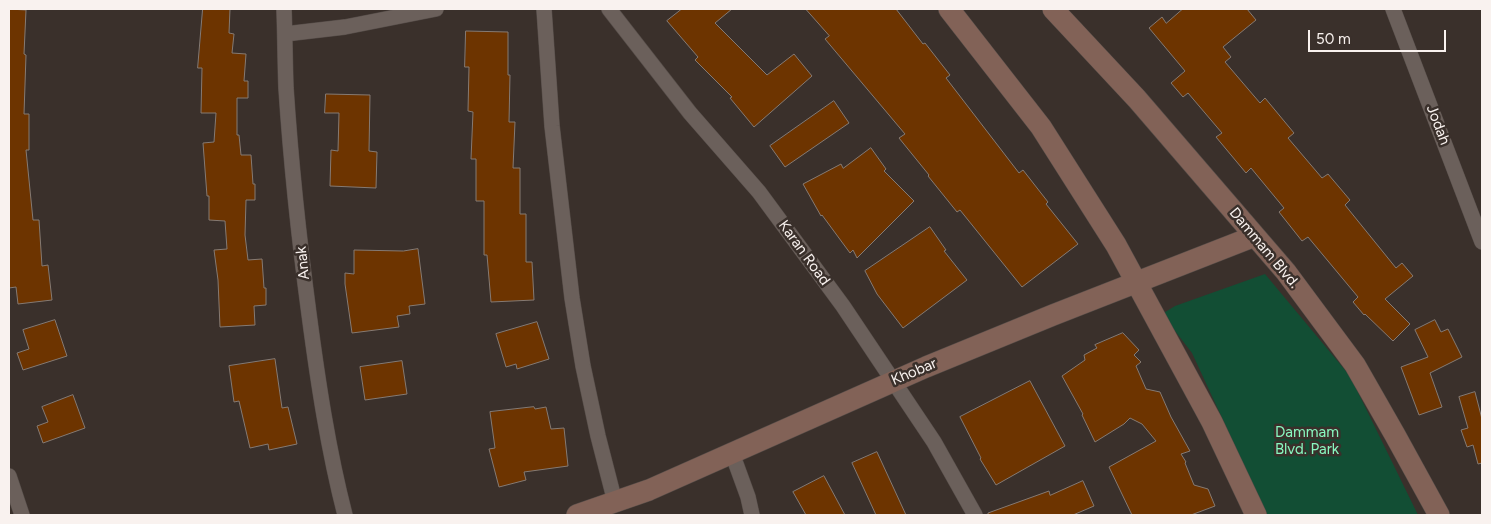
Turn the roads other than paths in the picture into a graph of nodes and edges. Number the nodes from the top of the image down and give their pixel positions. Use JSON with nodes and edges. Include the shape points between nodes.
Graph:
{"nodes":[{"id":1,"x":284,"y":9,"type":"edge"},
{"id":2,"x":436,"y":9,"type":"edge"},
{"id":3,"x":544,"y":9,"type":"edge"},
{"id":4,"x":609,"y":9,"type":"edge"},
{"id":5,"x":949,"y":9,"type":"edge"},
{"id":6,"x":1053,"y":9,"type":"edge"},
{"id":7,"x":1393,"y":9,"type":"edge"},
{"id":8,"x":285,"y":34,"type":"junction"},
{"id":9,"x":1255,"y":236,"type":"junction"},
{"id":10,"x":1482,"y":242,"type":"edge"},
{"id":11,"x":1136,"y":283,"type":"junction"},
{"id":12,"x":893,"y":381,"type":"junction"},
{"id":13,"x":732,"y":453,"type":"junction"},
{"id":14,"x":9,"y":476,"type":"edge"},
{"id":15,"x":615,"y":502,"type":"junction"},
{"id":16,"x":22,"y":515,"type":"edge"},
{"id":17,"x":345,"y":515,"type":"edge"},
{"id":18,"x":577,"y":515,"type":"edge"},
{"id":19,"x":752,"y":515,"type":"edge"},
{"id":20,"x":975,"y":515,"type":"edge"},
{"id":21,"x":1256,"y":515,"type":"edge"},
{"id":22,"x":1439,"y":515,"type":"edge"}],
"edges":[{"from":1,"to":8,"type":"street","name":"Anak"},
{"from":2,"to":8,"type":"street","via":[[345,27]]},
{"from":3,"to":15,"type":"street","via":[[552,126],[572,298],[585,375]]},
{"from":4,"to":12,"type":"street","name":"Karan Road","via":[[690,113],[760,192]]},
{"from":5,"to":11,"type":"main road","via":[[1041,127],[1116,245]]},
{"from":6,"to":9,"type":"main road","name":"Dammam Blvd.","via":[[1137,99]]},
{"from":7,"to":10,"type":"street","name":"Jodah"},
{"from":8,"to":17,"type":"street","name":"Anak","via":[[288,107],[306,288],[334,474]]},
{"from":9,"to":11,"type":"main road","name":"Khobar"},
{"from":9,"to":22,"type":"main road","name":"Dammam Blvd.","via":[[1286,272],[1355,366]]},
{"from":11,"to":12,"type":"main road","name":"Khobar"},
{"from":11,"to":21,"type":"main road","via":[[1212,422]]},
{"from":12,"to":13,"type":"main road","name":"Khobar"},
{"from":12,"to":20,"type":"street","name":"Karan Road","via":[[934,442]]},
{"from":13,"to":15,"type":"main road","name":"Khobar"},
{"from":13,"to":19,"type":"street"},
{"from":14,"to":16,"type":"street"},
{"from":15,"to":18,"type":"main road","name":"Khobar"}]}
